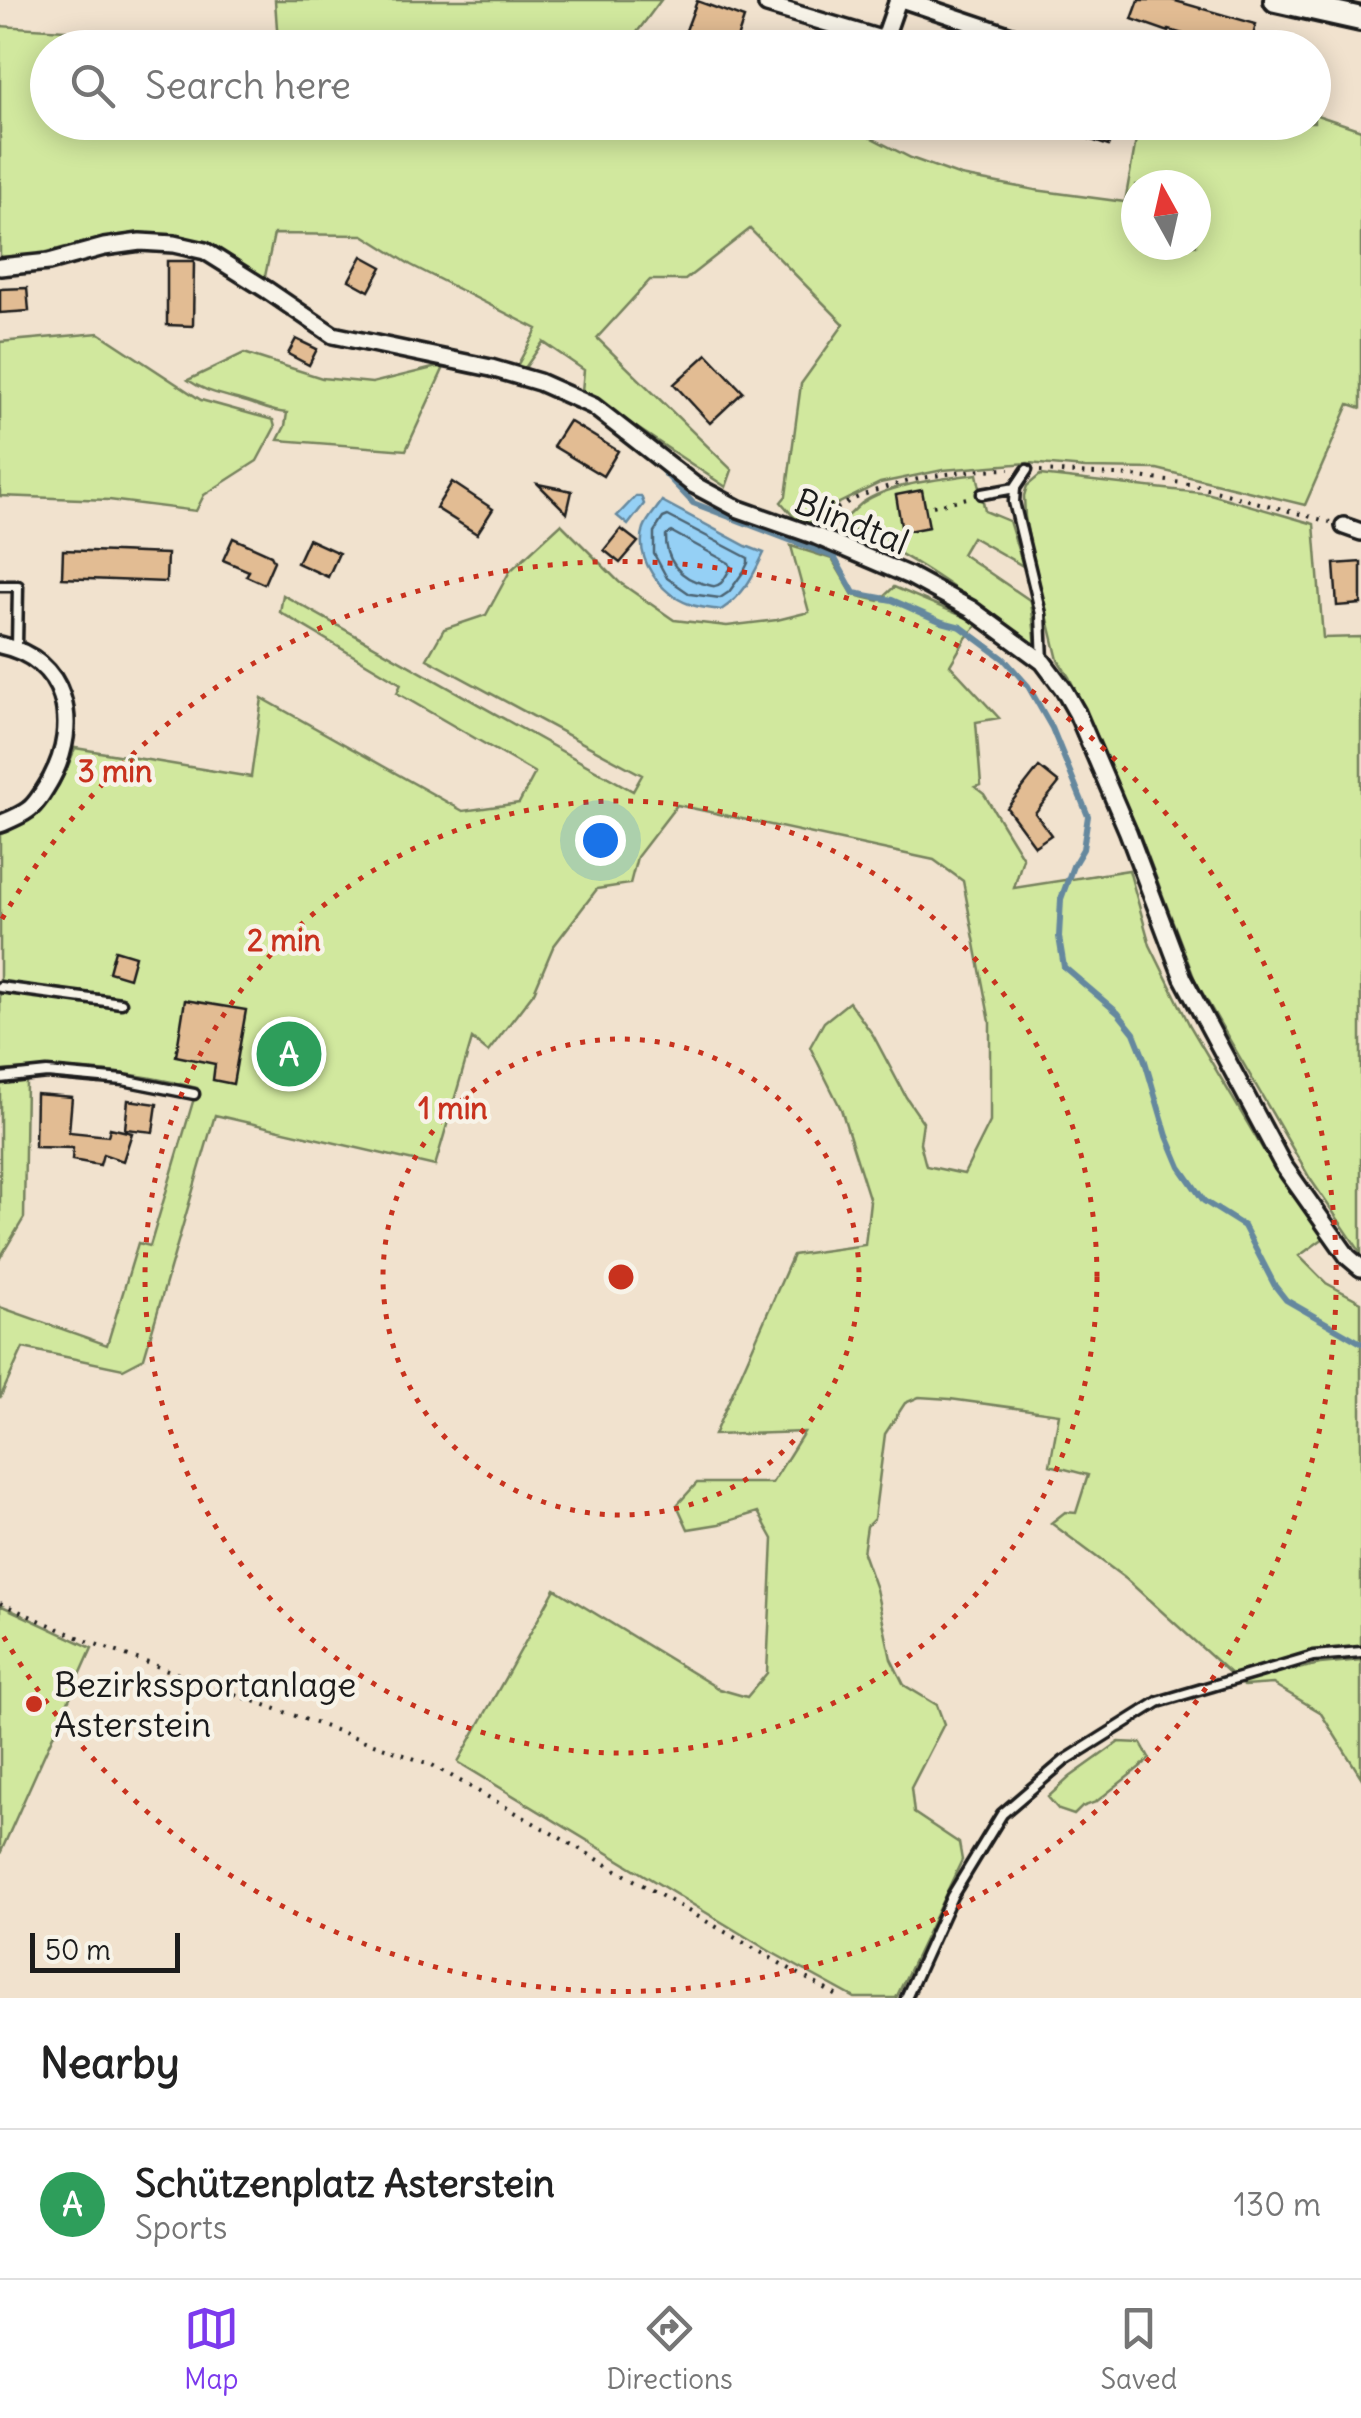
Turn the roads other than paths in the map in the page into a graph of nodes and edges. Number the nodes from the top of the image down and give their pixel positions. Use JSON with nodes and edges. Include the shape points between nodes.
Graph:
{"nodes":[{"id":1,"x":901,"y":0,"type":"edge"},
{"id":2,"x":1276,"y":0,"type":"edge"},
{"id":3,"x":767,"y":5,"type":"dead end"},
{"id":4,"x":1361,"y":19,"type":"edge"},
{"id":5,"x":851,"y":30,"type":"edge"},
{"id":6,"x":888,"y":30,"type":"edge"},
{"id":7,"x":993,"y":30,"type":"edge"},
{"id":8,"x":0,"y":267,"type":"edge"},
{"id":9,"x":1027,"y":470,"type":"road end"},
{"id":10,"x":1014,"y":488,"type":"junction"},
{"id":11,"x":982,"y":494,"type":"road end"},
{"id":12,"x":1344,"y":526,"type":"road end"},
{"id":13,"x":1361,"y":532,"type":"edge"},
{"id":14,"x":0,"y":586,"type":"edge"},
{"id":15,"x":0,"y":645,"type":"edge"},
{"id":16,"x":18,"y":648,"type":"junction"},
{"id":17,"x":1043,"y":662,"type":"junction"},
{"id":18,"x":0,"y":824,"type":"edge"},
{"id":19,"x":0,"y":987,"type":"edge"},
{"id":20,"x":120,"y":1004,"type":"dead end"},
{"id":21,"x":0,"y":1078,"type":"edge"},
{"id":22,"x":194,"y":1094,"type":"dead end"},
{"id":23,"x":1361,"y":1268,"type":"edge"},
{"id":24,"x":1361,"y":1652,"type":"edge"},
{"id":25,"x":906,"y":1998,"type":"edge"}],
"edges":[{"from":1,"to":6,"type":"street"},
{"from":1,"to":7,"type":"street"},
{"from":2,"to":4,"type":"street"},
{"from":3,"to":5,"type":"street"},
{"from":8,"to":17,"type":"street","name":"Blindtal","via":[[140,242],[205,251],[332,334],[491,368],[593,406],[694,485],[910,576]]},
{"from":9,"to":10,"type":"lane"},
{"from":10,"to":11,"type":"lane"},
{"from":10,"to":17,"type":"lane"},
{"from":12,"to":13,"type":"street"},
{"from":14,"to":16,"type":"lane","via":[[18,586]]},
{"from":15,"to":16,"type":"street"},
{"from":16,"to":18,"type":"street","via":[[50,674],[60,692],[66,739],[58,767],[30,810]]},
{"from":17,"to":23,"type":"street","name":"Blindtal","via":[[1077,714],[1183,978],[1282,1165]]},
{"from":19,"to":20,"type":"lane"},
{"from":21,"to":22,"type":"lane","via":[[47,1073]]},
{"from":24,"to":25,"type":"lane","via":[[1314,1656],[1158,1702],[1064,1761],[1002,1814],[952,1896]]}]}
